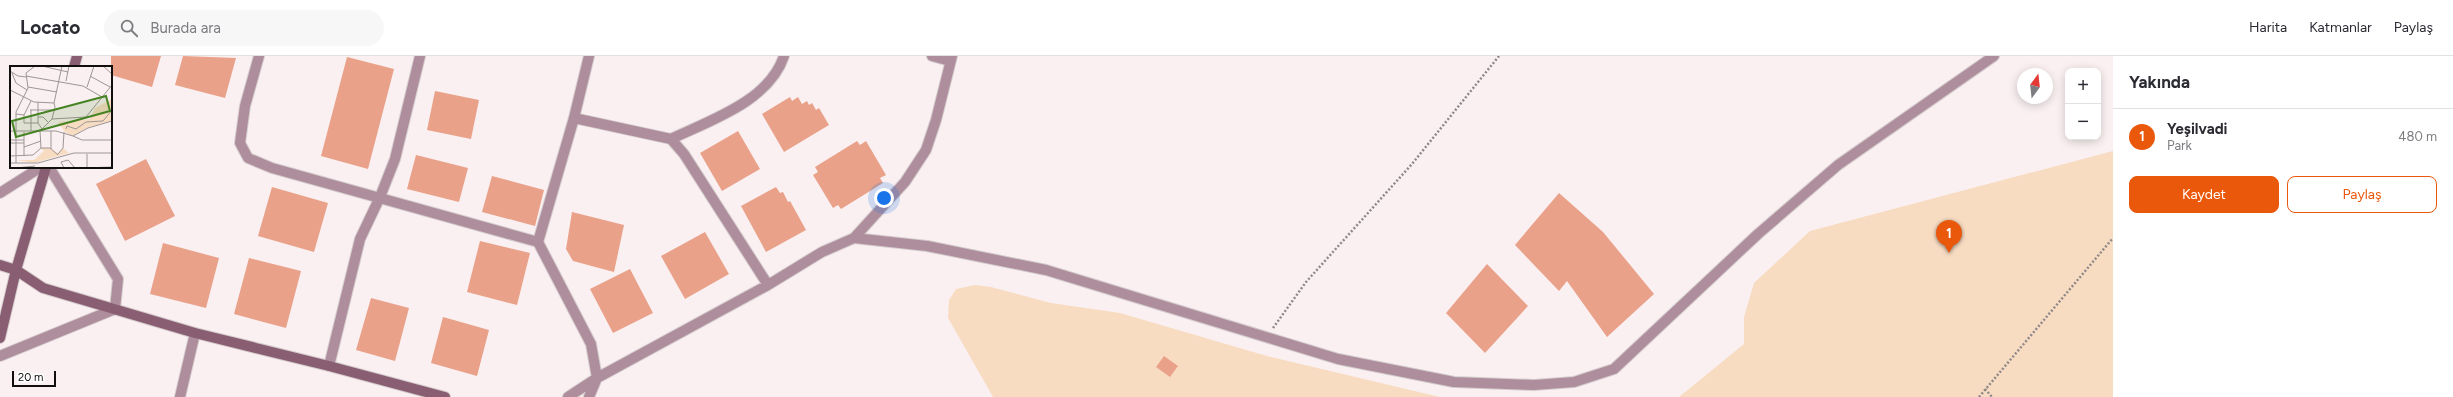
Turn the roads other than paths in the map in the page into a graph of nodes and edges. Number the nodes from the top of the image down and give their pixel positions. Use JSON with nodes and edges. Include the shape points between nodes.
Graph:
{"nodes":[{"id":1,"x":77,"y":56,"type":"edge"},
{"id":2,"x":259,"y":56,"type":"edge"},
{"id":3,"x":420,"y":56,"type":"edge"},
{"id":4,"x":588,"y":56,"type":"edge"},
{"id":5,"x":784,"y":56,"type":"edge"},
{"id":6,"x":932,"y":56,"type":"edge"},
{"id":7,"x":1994,"y":56,"type":"edge"},
{"id":8,"x":951,"y":59,"type":"edge"},
{"id":9,"x":74,"y":66,"type":"edge"},
{"id":10,"x":574,"y":118,"type":"junction"},
{"id":11,"x":671,"y":139,"type":"junction"},
{"id":12,"x":39,"y":168,"type":"edge"},
{"id":13,"x":47,"y":168,"type":"edge"},
{"id":14,"x":48,"y":168,"type":"edge"},
{"id":15,"x":0,"y":193,"type":"edge"},
{"id":16,"x":380,"y":197,"type":"junction"},
{"id":17,"x":854,"y":238,"type":"junction"},
{"id":18,"x":538,"y":242,"type":"junction"},
{"id":19,"x":0,"y":266,"type":"edge"},
{"id":20,"x":16,"y":270,"type":"junction"},
{"id":21,"x":768,"y":285,"type":"junction"},
{"id":22,"x":115,"y":309,"type":"junction"},
{"id":23,"x":195,"y":333,"type":"junction"},
{"id":24,"x":0,"y":338,"type":"edge"},
{"id":25,"x":0,"y":356,"type":"edge"},
{"id":26,"x":329,"y":366,"type":"junction"},
{"id":27,"x":597,"y":378,"type":"junction"},
{"id":28,"x":180,"y":397,"type":"edge"},
{"id":29,"x":445,"y":397,"type":"edge"},
{"id":30,"x":568,"y":397,"type":"edge"},
{"id":31,"x":589,"y":397,"type":"edge"}],
"edges":[{"from":1,"to":9,"type":"street"},
{"from":2,"to":16,"type":"street","via":[[245,106],[240,143],[248,158],[272,168]]},
{"from":3,"to":16,"type":"street","via":[[396,159]]},
{"from":4,"to":10,"type":"street"},
{"from":5,"to":11,"type":"street","via":[[779,71],[759,91],[741,104]]},
{"from":6,"to":8,"type":"street"},
{"from":7,"to":17,"type":"street","via":[[1838,165],[1758,234],[1614,369],[1574,382],[1534,385],[1454,382],[1338,359],[1046,270],[927,246]]},
{"from":8,"to":17,"type":"street","via":[[926,150],[905,182]]},
{"from":10,"to":11,"type":"street"},
{"from":10,"to":18,"type":"street"},
{"from":11,"to":21,"type":"street","via":[[684,154]]},
{"from":12,"to":15,"type":"street"},
{"from":13,"to":20,"type":"street"},
{"from":14,"to":22,"type":"street","via":[[118,279]]},
{"from":16,"to":18,"type":"street"},
{"from":16,"to":26,"type":"street","via":[[360,239]]},
{"from":17,"to":21,"type":"street","via":[[822,252]]},
{"from":18,"to":27,"type":"street","via":[[591,344]]},
{"from":19,"to":20,"type":"street"},
{"from":20,"to":22,"type":"street","via":[[42,288]]},
{"from":20,"to":24,"type":"street"},
{"from":21,"to":27,"type":"street"},
{"from":22,"to":23,"type":"street"},
{"from":22,"to":25,"type":"street"},
{"from":23,"to":26,"type":"street"},
{"from":23,"to":28,"type":"street"},
{"from":26,"to":29,"type":"street"},
{"from":27,"to":30,"type":"street"},
{"from":27,"to":31,"type":"street"}]}
